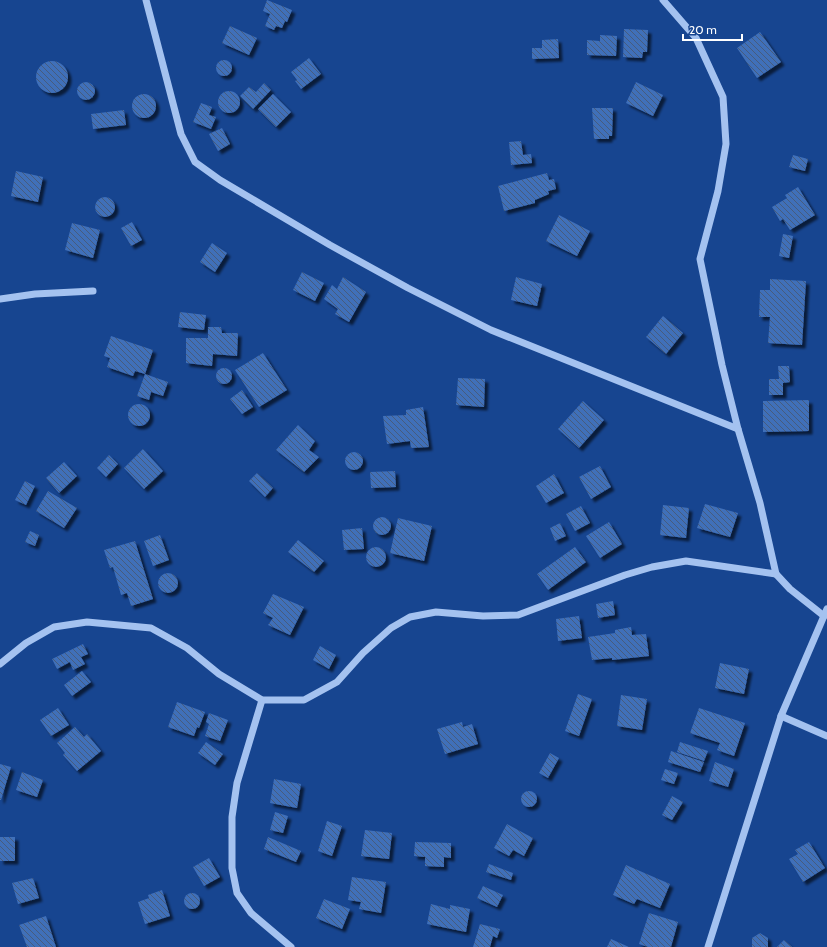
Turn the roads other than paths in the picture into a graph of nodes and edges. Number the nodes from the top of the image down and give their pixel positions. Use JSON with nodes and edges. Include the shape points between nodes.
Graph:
{"nodes":[{"id":1,"x":146,"y":0,"type":"edge"},
{"id":2,"x":663,"y":0,"type":"edge"},
{"id":3,"x":92,"y":291,"type":"dead end"},
{"id":4,"x":0,"y":299,"type":"edge"},
{"id":5,"x":738,"y":429,"type":"junction"},
{"id":6,"x":776,"y":574,"type":"junction"},
{"id":7,"x":826,"y":612,"type":"edge"},
{"id":8,"x":0,"y":664,"type":"edge"},
{"id":9,"x":262,"y":700,"type":"junction"},
{"id":10,"x":781,"y":716,"type":"junction"},
{"id":11,"x":827,"y":736,"type":"edge"},
{"id":12,"x":291,"y":947,"type":"edge"},
{"id":13,"x":708,"y":947,"type":"edge"}],
"edges":[{"from":1,"to":5,"type":"street","via":[[181,134],[195,162],[330,245],[491,330]]},
{"from":2,"to":5,"type":"street","via":[[696,38],[723,97],[726,144],[718,191],[700,259]]},
{"from":3,"to":4,"type":"street"},
{"from":5,"to":6,"type":"street","via":[[760,503]]},
{"from":6,"to":7,"type":"street","via":[[790,589]]},
{"from":6,"to":9,"type":"street","via":[[686,561],[625,575],[518,615],[483,616],[436,612],[410,617],[391,628],[363,653],[337,682],[304,700]]},
{"from":7,"to":10,"type":"street"},
{"from":8,"to":9,"type":"street","via":[[26,643],[54,627],[87,622],[151,628],[187,648],[219,674]]},
{"from":9,"to":12,"type":"street","via":[[237,783],[232,817],[232,868],[237,894],[251,913]]},
{"from":10,"to":11,"type":"street"},
{"from":10,"to":13,"type":"street"}]}
